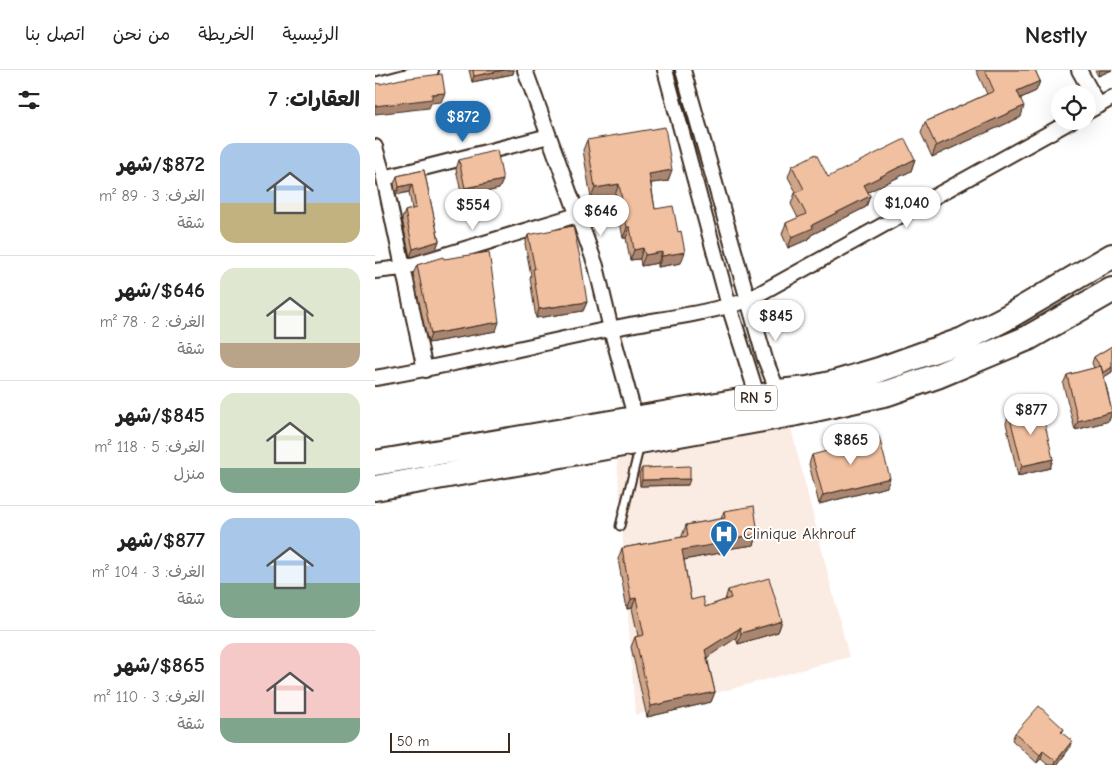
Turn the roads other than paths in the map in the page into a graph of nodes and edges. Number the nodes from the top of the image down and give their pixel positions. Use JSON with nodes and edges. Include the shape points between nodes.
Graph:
{"nodes":[{"id":1,"x":431,"y":70,"type":"edge"},
{"id":2,"x":525,"y":70,"type":"edge"},
{"id":3,"x":665,"y":70,"type":"edge"},
{"id":4,"x":683,"y":70,"type":"edge"},
{"id":5,"x":1079,"y":70,"type":"edge"},
{"id":6,"x":375,"y":85,"type":"edge"},
{"id":7,"x":1084,"y":85,"type":"edge"},
{"id":8,"x":1112,"y":98,"type":"edge"},
{"id":9,"x":1096,"y":107,"type":"edge"},
{"id":10,"x":1055,"y":130,"type":"edge"},
{"id":11,"x":549,"y":136,"type":"junction"},
{"id":12,"x":375,"y":147,"type":"edge"},
{"id":13,"x":384,"y":178,"type":"junction"},
{"id":14,"x":577,"y":215,"type":"junction"},
{"id":15,"x":1112,"y":256,"type":"edge"},
{"id":16,"x":402,"y":268,"type":"junction"},
{"id":17,"x":375,"y":271,"type":"edge"},
{"id":18,"x":1112,"y":290,"type":"edge"},
{"id":19,"x":748,"y":300,"type":"junction"},
{"id":20,"x":729,"y":306,"type":"junction"},
{"id":21,"x":611,"y":328,"type":"junction"},
{"id":22,"x":425,"y":370,"type":"junction"},
{"id":23,"x":375,"y":378,"type":"edge"},
{"id":24,"x":768,"y":395,"type":"junction"},
{"id":25,"x":636,"y":418,"type":"junction"},
{"id":26,"x":641,"y":442,"type":"junction"},
{"id":27,"x":375,"y":463,"type":"edge"},
{"id":28,"x":375,"y":488,"type":"edge"},
{"id":29,"x":620,"y":526,"type":"dead end"}],
"edges":[{"from":1,"to":6,"type":"street"},
{"from":2,"to":11,"type":"street"},
{"from":3,"to":20,"type":"street"},
{"from":4,"to":19,"type":"street"},
{"from":5,"to":7,"type":"street"},
{"from":8,"to":9,"type":"street"},
{"from":10,"to":19,"type":"street"},
{"from":11,"to":13,"type":"street"},
{"from":11,"to":14,"type":"street"},
{"from":12,"to":13,"type":"street"},
{"from":13,"to":16,"type":"street"},
{"from":14,"to":16,"type":"street"},
{"from":14,"to":21,"type":"street","via":[[596,266]]},
{"from":15,"to":24,"type":"highway","number":"RN 5","via":[[963,340],[844,380]]},
{"from":16,"to":17,"type":"street"},
{"from":16,"to":22,"type":"street"},
{"from":18,"to":26,"type":"highway","number":"RN 5","via":[[1028,338],[888,393]]},
{"from":19,"to":20,"type":"street"},
{"from":19,"to":24,"type":"street","via":[[765,359]]},
{"from":20,"to":21,"type":"street"},
{"from":20,"to":24,"type":"street"},
{"from":21,"to":22,"type":"street"},
{"from":21,"to":25,"type":"street"},
{"from":22,"to":23,"type":"street"},
{"from":24,"to":25,"type":"highway","number":"RN 5"},
{"from":25,"to":26,"type":"street"},
{"from":25,"to":27,"type":"highway","number":"RN 5"},
{"from":26,"to":28,"type":"highway","number":"RN 5"},
{"from":26,"to":29,"type":"lane"}]}
